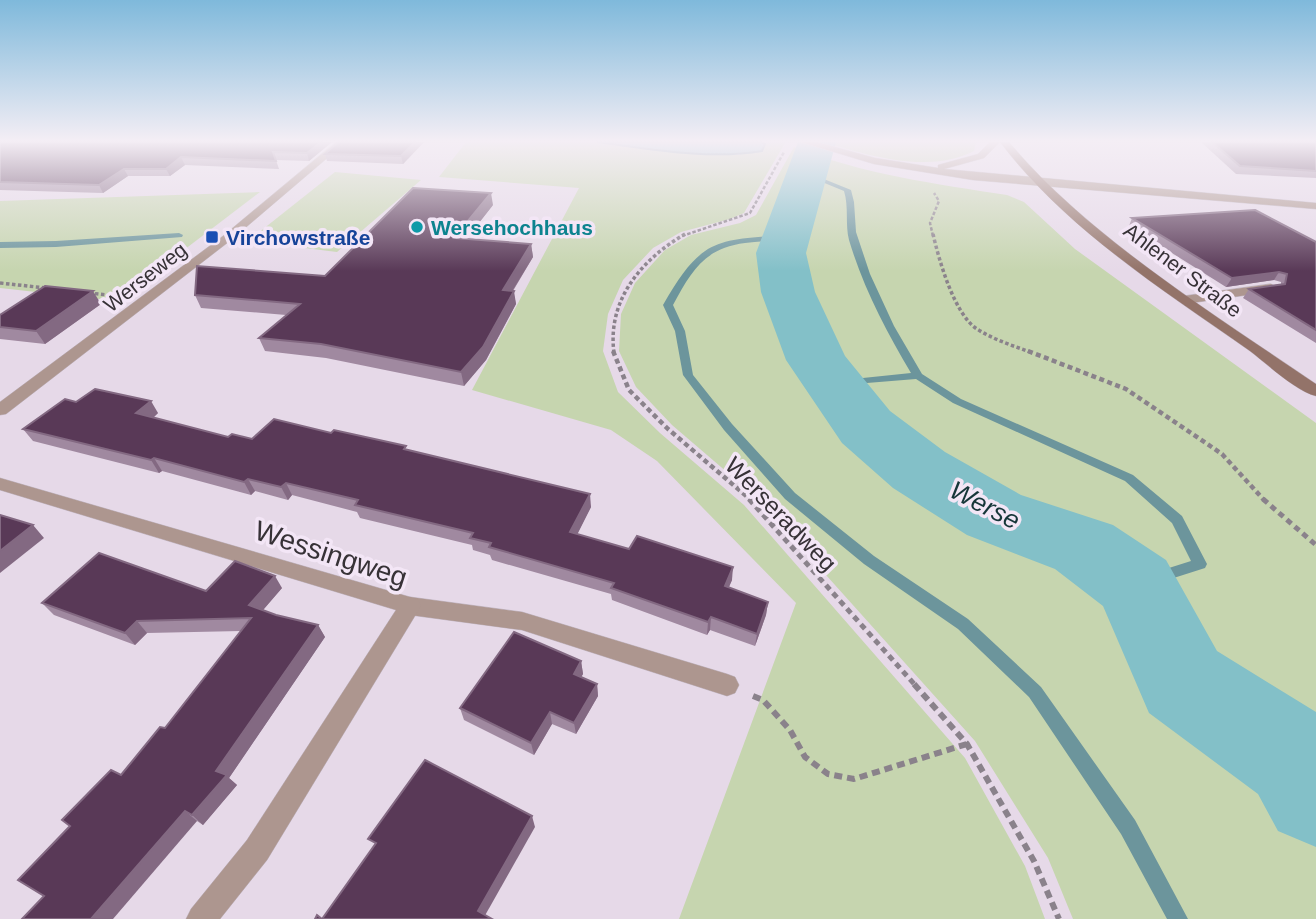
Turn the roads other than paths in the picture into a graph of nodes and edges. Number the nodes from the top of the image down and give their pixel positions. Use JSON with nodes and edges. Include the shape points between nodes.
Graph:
{"nodes":[{"id":1,"x":291,"y":185,"type":"edge"},
{"id":2,"x":1042,"y":185,"type":"edge"},
{"id":3,"x":1052,"y":185,"type":"edge"},
{"id":4,"x":1316,"y":206,"type":"edge"},
{"id":5,"x":1274,"y":287,"type":"edge"},
{"id":6,"x":1184,"y":300,"type":"junction"},
{"id":7,"x":1316,"y":391,"type":"edge"},
{"id":8,"x":0,"y":410,"type":"edge"},
{"id":9,"x":0,"y":484,"type":"edge"},
{"id":10,"x":410,"y":607,"type":"junction"},
{"id":11,"x":727,"y":685,"type":"road end"},
{"id":12,"x":201,"y":919,"type":"edge"}],
"edges":[{"from":1,"to":8,"type":"street","name":"Werseweg"},
{"from":2,"to":6,"type":"main road","name":"Ahlener Straße"},
{"from":3,"to":4,"type":"street"},
{"from":5,"to":6,"type":"street"},
{"from":6,"to":7,"type":"main road","name":"Ahlener Straße"},
{"from":9,"to":10,"type":"street","name":"Wessingweg"},
{"from":10,"to":11,"type":"street","via":[[522,621]]},
{"from":10,"to":12,"type":"street","name":"Wessingweg","via":[[257,850]]}]}
